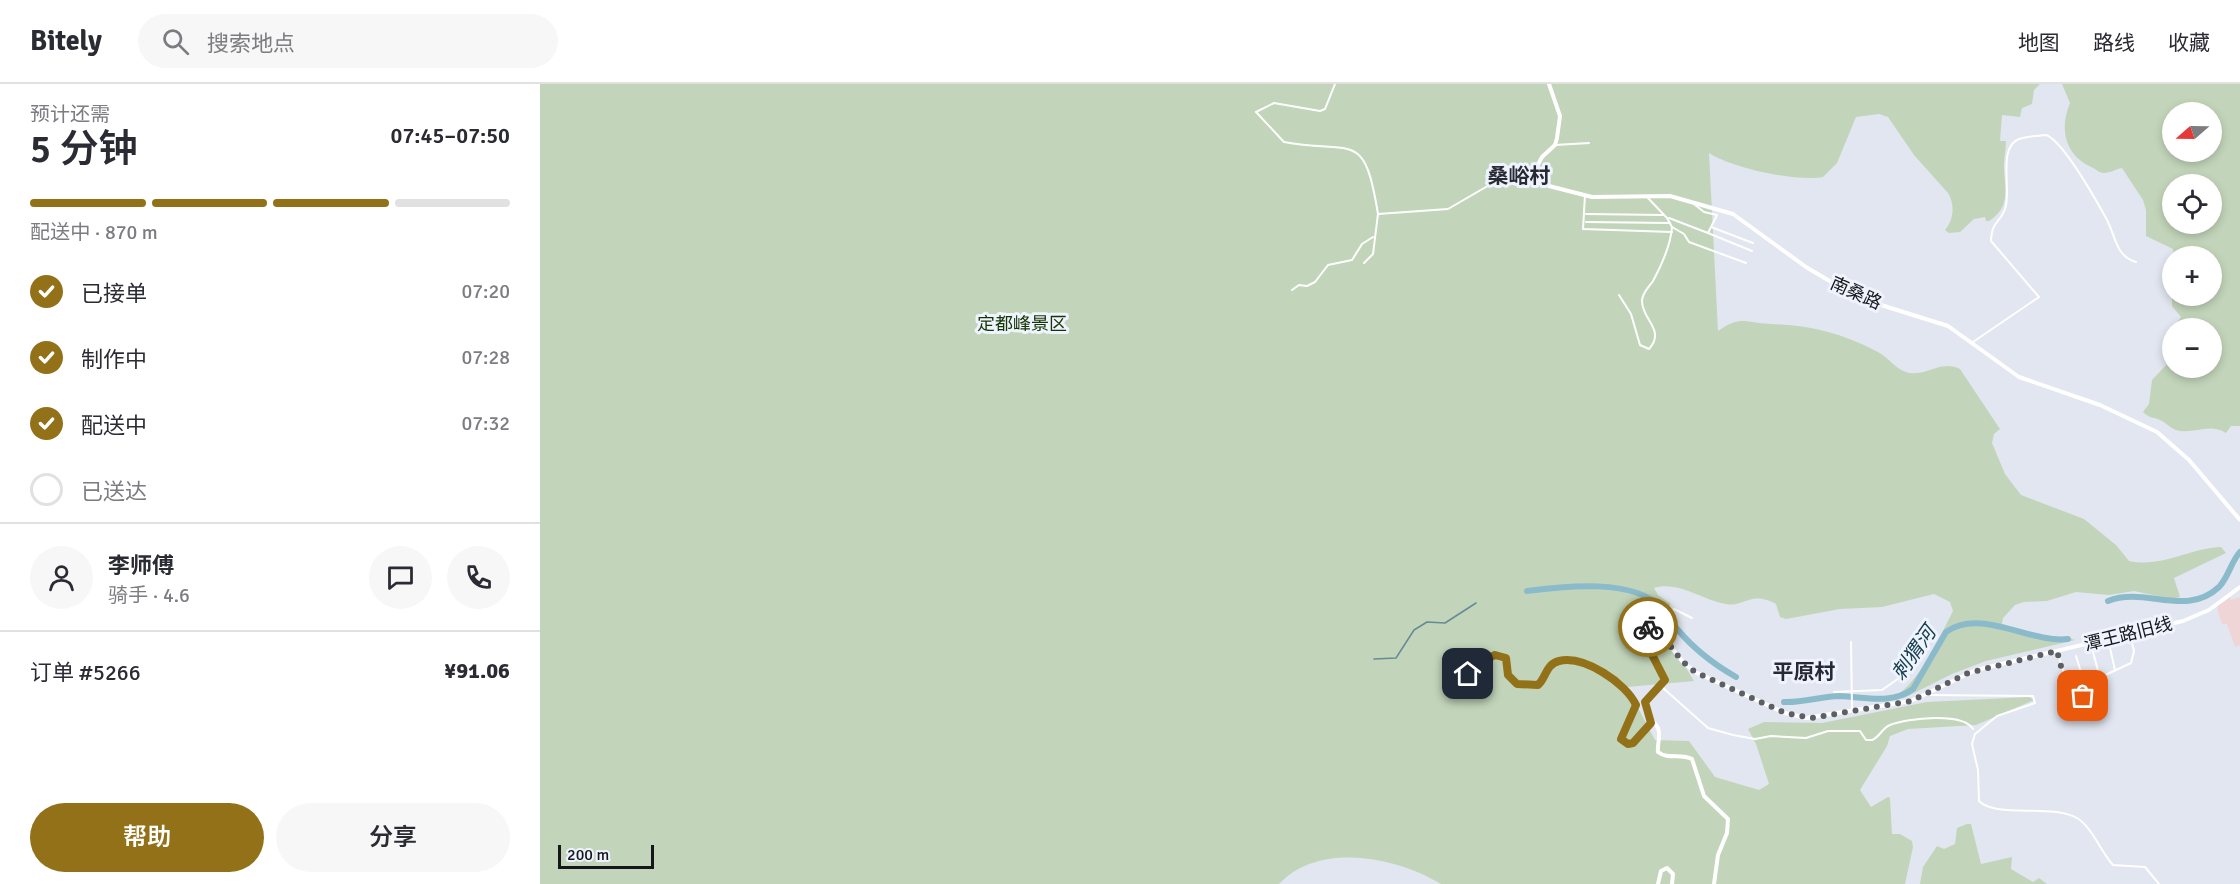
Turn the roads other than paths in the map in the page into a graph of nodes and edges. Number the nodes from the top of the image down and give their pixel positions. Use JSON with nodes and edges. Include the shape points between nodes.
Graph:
{"nodes":[{"id":1,"x":1335,"y":84,"type":"edge"},
{"id":2,"x":1549,"y":84,"type":"edge"},
{"id":3,"x":1589,"y":143,"type":"dead end"},
{"id":4,"x":1555,"y":145,"type":"junction"},
{"id":5,"x":1533,"y":174,"type":"junction"},
{"id":6,"x":1585,"y":195,"type":"junction"},
{"id":7,"x":1647,"y":197,"type":"junction"},
{"id":8,"x":1692,"y":202,"type":"junction"},
{"id":9,"x":1378,"y":214,"type":"junction"},
{"id":10,"x":1586,"y":214,"type":"junction"},
{"id":11,"x":1666,"y":216,"type":"junction"},
{"id":12,"x":1586,"y":222,"type":"junction"},
{"id":13,"x":1670,"y":223,"type":"junction"},
{"id":14,"x":1711,"y":226,"type":"junction"},
{"id":15,"x":1672,"y":227,"type":"junction"},
{"id":16,"x":1672,"y":232,"type":"junction"},
{"id":17,"x":1708,"y":233,"type":"junction"},
{"id":18,"x":1373,"y":237,"type":"junction"},
{"id":19,"x":1753,"y":243,"type":"dead end"},
{"id":20,"x":1752,"y":251,"type":"dead end"},
{"id":21,"x":2136,"y":262,"type":"dead end"},
{"id":22,"x":1364,"y":263,"type":"dead end"},
{"id":23,"x":1746,"y":263,"type":"dead end"},
{"id":24,"x":1292,"y":290,"type":"dead end"},
{"id":25,"x":1619,"y":295,"type":"dead end"},
{"id":26,"x":1973,"y":342,"type":"junction"},
{"id":27,"x":2240,"y":520,"type":"edge"},
{"id":28,"x":2240,"y":587,"type":"edge"},
{"id":29,"x":1692,"y":618,"type":"dead end"},
{"id":30,"x":1655,"y":626,"type":"dead end"},
{"id":31,"x":2130,"y":634,"type":"junction"},
{"id":32,"x":1851,"y":642,"type":"dead end"},
{"id":33,"x":1919,"y":645,"type":"dead end"},
{"id":34,"x":2110,"y":648,"type":"dead end"},
{"id":35,"x":2057,"y":651,"type":"junction"},
{"id":36,"x":2093,"y":652,"type":"dead end"},
{"id":37,"x":2076,"y":656,"type":"dead end"},
{"id":38,"x":2115,"y":670,"type":"junction"},
{"id":39,"x":1468,"y":674,"type":"dead end"},
{"id":40,"x":2100,"y":678,"type":"junction"},
{"id":41,"x":1662,"y":687,"type":"junction"},
{"id":42,"x":2086,"y":688,"type":"junction"},
{"id":43,"x":1834,"y":692,"type":"dead end"},
{"id":44,"x":2081,"y":692,"type":"junction"},
{"id":45,"x":1852,"y":693,"type":"junction"},
{"id":46,"x":1924,"y":695,"type":"junction"},
{"id":47,"x":1852,"y":710,"type":"junction"},
{"id":48,"x":2073,"y":713,"type":"dead end"},
{"id":49,"x":1652,"y":722,"type":"junction"},
{"id":50,"x":1973,"y":729,"type":"dead end"},
{"id":51,"x":1658,"y":884,"type":"edge"},
{"id":52,"x":1671,"y":884,"type":"edge"},
{"id":53,"x":1714,"y":884,"type":"edge"},
{"id":54,"x":2159,"y":884,"type":"edge"}],
"edges":[{"from":1,"to":9,"type":"street","via":[[1320,111],[1274,103],[1256,112],[1284,142],[1331,145],[1363,157]]},
{"from":2,"to":4,"type":"main road","via":[[1560,116]]},
{"from":3,"to":4,"type":"street"},
{"from":4,"to":5,"type":"main road","via":[[1542,157]]},
{"from":5,"to":6,"type":"main road","name":"南桑路","via":[[1549,186]]},
{"from":5,"to":9,"type":"street","via":[[1513,166],[1498,180],[1448,209]]},
{"from":6,"to":7,"type":"main road","name":"南桑路"},
{"from":6,"to":10,"type":"street"},
{"from":7,"to":8,"type":"main road","name":"南桑路","via":[[1670,196]]},
{"from":7,"to":11,"type":"street"},
{"from":8,"to":14,"type":"street","via":[[1704,212],[1717,215]]},
{"from":8,"to":26,"type":"main road","name":"南桑路","via":[[1739,217],[1806,267],[1853,294],[1948,326]]},
{"from":9,"to":18,"type":"street","via":[[1378,231]]},
{"from":10,"to":11,"type":"street"},
{"from":10,"to":12,"type":"street"},
{"from":11,"to":13,"type":"street"},
{"from":11,"to":17,"type":"street"},
{"from":12,"to":13,"type":"street"},
{"from":12,"to":16,"type":"street","via":[[1583,229]]},
{"from":13,"to":15,"type":"street"},
{"from":14,"to":17,"type":"street"},
{"from":14,"to":19,"type":"street"},
{"from":15,"to":16,"type":"street"},
{"from":15,"to":23,"type":"street","via":[[1689,242]]},
{"from":16,"to":25,"type":"street","via":[[1642,299],[1655,332],[1654,344],[1649,349],[1640,345],[1631,314]]},
{"from":17,"to":20,"type":"street"},
{"from":18,"to":22,"type":"street","via":[[1373,254]]},
{"from":18,"to":24,"type":"street","via":[[1362,243],[1354,258],[1328,265],[1316,282]]},
{"from":21,"to":26,"type":"street","via":[[2119,251],[2106,218],[2063,147],[2046,135],[2017,139],[2007,154],[2008,194],[2005,209],[1992,227],[1992,242],[2039,297]]},
{"from":26,"to":27,"type":"main road","name":"南桑路","via":[[2019,377],[2100,405],[2157,432],[2182,453]]},
{"from":28,"to":31,"type":"main road","name":"潭王路旧线","via":[[2197,616]]},
{"from":29,"to":30,"type":"street","via":[[1679,610],[1672,611]]},
{"from":31,"to":35,"type":"main road","name":"潭王路旧线"},
{"from":31,"to":38,"type":"street","via":[[2134,659]]},
{"from":32,"to":45,"type":"street"},
{"from":33,"to":45,"type":"street","via":[[1902,676],[1882,690]]},
{"from":34,"to":38,"type":"street"},
{"from":35,"to":44,"type":"street","via":[[2067,689],[2074,697]]},
{"from":35,"to":46,"type":"main road","name":"潭王路旧线","via":[[1968,673]]},
{"from":36,"to":40,"type":"street"},
{"from":37,"to":42,"type":"street"},
{"from":38,"to":40,"type":"street"},
{"from":39,"to":49,"type":"street","via":[[1470,666],[1502,655],[1512,681],[1538,685],[1551,665],[1559,661],[1580,663],[1607,673],[1634,701],[1635,710],[1621,733],[1623,742],[1633,743]]},
{"from":40,"to":42,"type":"street"},
{"from":41,"to":47,"type":"main road","name":"潭王路旧线","via":[[1665,675],[1644,638],[1651,626],[1695,672],[1785,713],[1812,718]]},
{"from":41,"to":49,"type":"main road","via":[[1645,702]]},
{"from":41,"to":50,"type":"street","via":[[1708,728],[1755,739],[1860,731],[1872,740],[1887,726],[1919,718],[1964,721]]},
{"from":42,"to":44,"type":"street"},
{"from":43,"to":45,"type":"street"},
{"from":44,"to":48,"type":"street","via":[[2083,696]]},
{"from":45,"to":47,"type":"street"},
{"from":46,"to":47,"type":"main road","name":"潭王路旧线"},
{"from":46,"to":54,"type":"street","via":[[2033,696],[2035,703],[1997,716],[1975,734],[1972,744],[1979,801],[1987,806],[2018,811],[2048,809],[2076,817],[2113,866],[2145,867]]},
{"from":49,"to":53,"type":"main road","via":[[1659,733],[1658,752],[1692,759],[1704,796],[1727,817],[1728,829],[1718,855]]},
{"from":51,"to":52,"type":"main road","via":[[1661,871],[1667,868],[1673,874]]}]}
